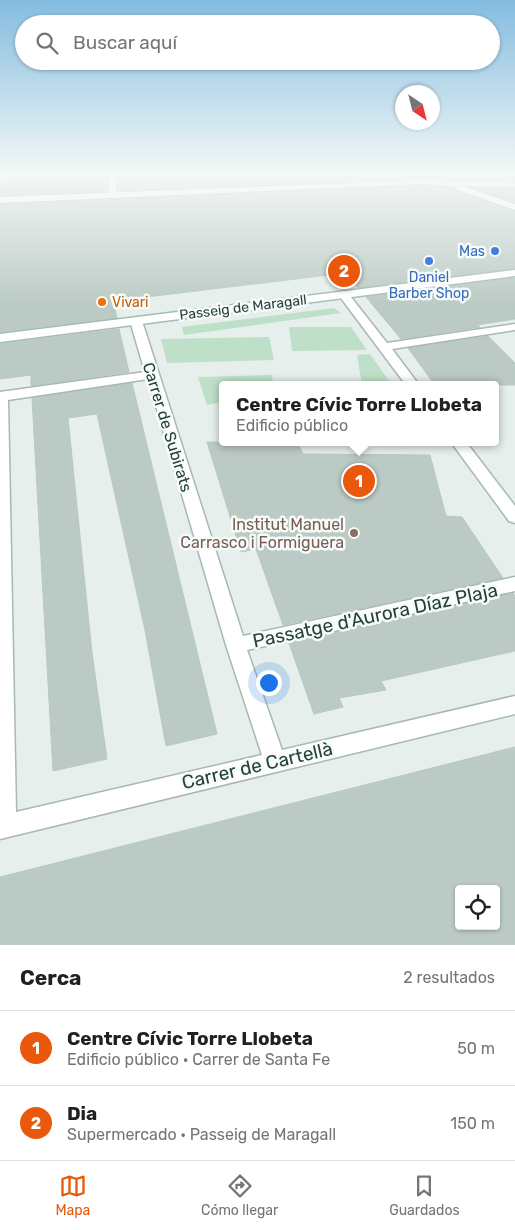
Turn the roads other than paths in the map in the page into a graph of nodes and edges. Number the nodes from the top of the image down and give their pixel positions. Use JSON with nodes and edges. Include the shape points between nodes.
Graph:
{"nodes":[{"id":1,"x":515,"y":272,"type":"edge"},
{"id":2,"x":343,"y":294,"type":"junction"},
{"id":3,"x":136,"y":321,"type":"junction"},
{"id":4,"x":514,"y":329,"type":"edge"},
{"id":5,"x":0,"y":338,"type":"edge"},
{"id":6,"x":384,"y":347,"type":"junction"},
{"id":7,"x":152,"y":375,"type":"junction"},
{"id":8,"x":410,"y":381,"type":"edge"},
{"id":9,"x":0,"y":396,"type":"edge"},
{"id":10,"x":461,"y":446,"type":"edge"},
{"id":11,"x":515,"y":517,"type":"edge"},
{"id":12,"x":515,"y":584,"type":"edge"},
{"id":13,"x":236,"y":645,"type":"junction"},
{"id":14,"x":515,"y":705,"type":"edge"},
{"id":15,"x":275,"y":761,"type":"junction"},
{"id":16,"x":3,"y":827,"type":"edge"}],
"edges":[{"from":1,"to":2,"type":"street","name":"Passeig de Maragall"},
{"from":2,"to":3,"type":"street","name":"Passeig de Maragall"},
{"from":2,"to":6,"type":"street"},
{"from":3,"to":5,"type":"street","name":"Passeig de Maragall"},
{"from":3,"to":7,"type":"street","name":"Carrer de Subirats"},
{"from":4,"to":6,"type":"street"},
{"from":6,"to":8,"type":"street"},
{"from":7,"to":9,"type":"street"},
{"from":7,"to":13,"type":"street","name":"Carrer de Subirats"},
{"from":9,"to":16,"type":"street"},
{"from":10,"to":11,"type":"street"},
{"from":12,"to":13,"type":"street","name":"Passatge d'Aurora Díaz Plaja"},
{"from":13,"to":15,"type":"street","name":"Carrer de Subirats"},
{"from":14,"to":15,"type":"street","name":"Carrer de Cartellà"},
{"from":15,"to":16,"type":"street","name":"Carrer de Cartellà"}]}
